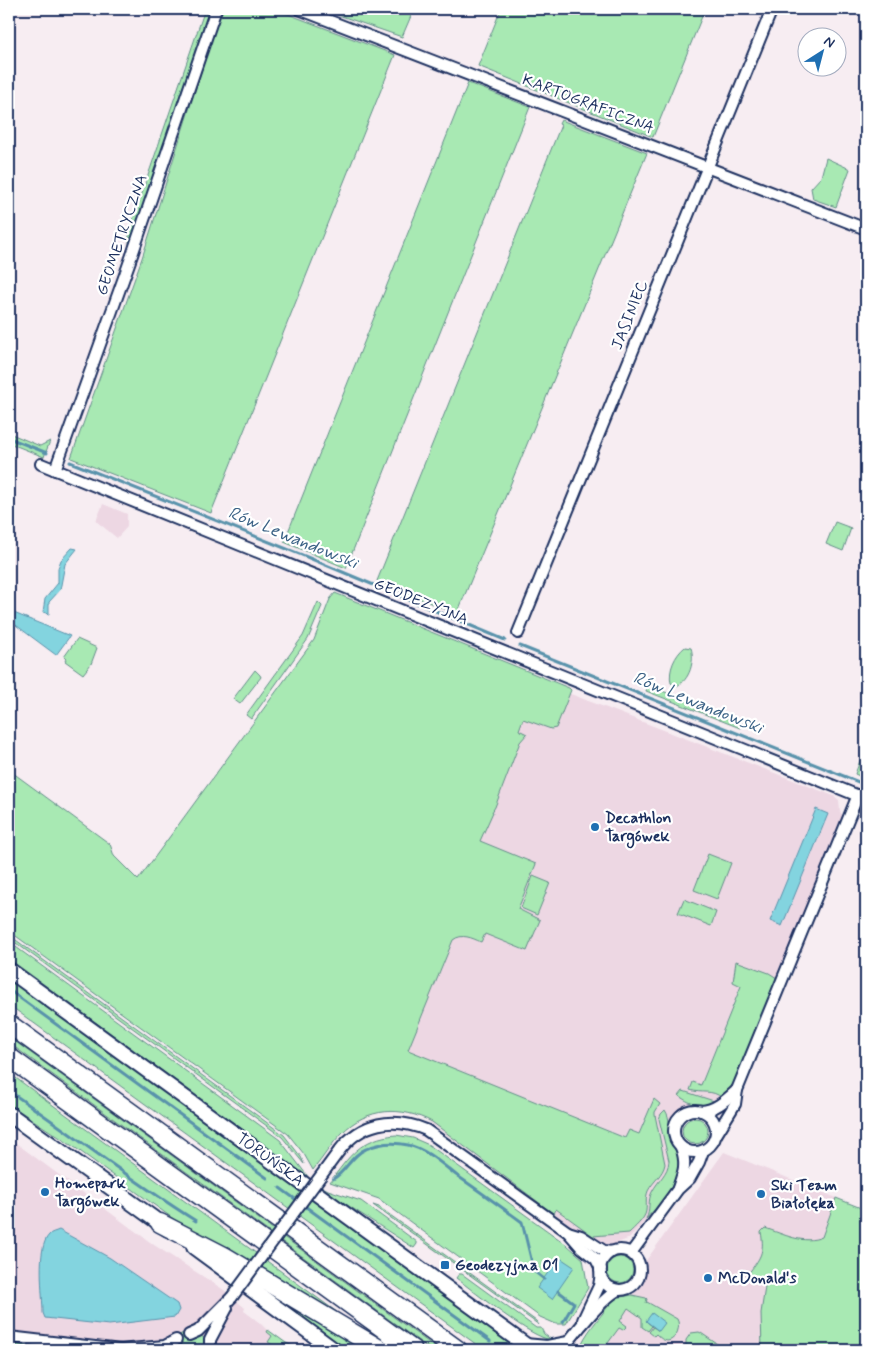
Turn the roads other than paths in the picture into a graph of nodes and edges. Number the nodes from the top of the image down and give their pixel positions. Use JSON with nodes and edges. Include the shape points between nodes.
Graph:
{"nodes":[{"id":1,"x":216,"y":9,"type":"edge"},
{"id":2,"x":299,"y":9,"type":"edge"},
{"id":3,"x":772,"y":9,"type":"edge"},
{"id":4,"x":707,"y":166,"type":"junction"},
{"id":5,"x":866,"y":229,"type":"edge"},
{"id":6,"x":41,"y":464,"type":"dead end"},
{"id":7,"x":55,"y":470,"type":"junction"},
{"id":8,"x":518,"y":634,"type":"dead end"},
{"id":9,"x":862,"y":797,"type":"edge"},
{"id":10,"x":9,"y":970,"type":"edge"},
{"id":11,"x":9,"y":1024,"type":"edge"},
{"id":12,"x":9,"y":1057,"type":"edge"},
{"id":13,"x":737,"y":1090,"type":"junction"},
{"id":14,"x":701,"y":1111,"type":"junction"},
{"id":15,"x":9,"y":1114,"type":"edge"},
{"id":16,"x":9,"y":1121,"type":"edge"},
{"id":17,"x":36,"y":1134,"type":"junction"},
{"id":18,"x":716,"y":1135,"type":"junction"},
{"id":19,"x":681,"y":1147,"type":"junction"},
{"id":20,"x":703,"y":1151,"type":"junction"},
{"id":21,"x":678,"y":1188,"type":"junction"},
{"id":22,"x":160,"y":1223,"type":"junction"},
{"id":23,"x":568,"y":1232,"type":"junction"},
{"id":24,"x":612,"y":1252,"type":"junction"},
{"id":25,"x":631,"y":1254,"type":"junction"},
{"id":26,"x":601,"y":1271,"type":"junction"},
{"id":27,"x":618,"y":1290,"type":"junction"},
{"id":28,"x":232,"y":1296,"type":"junction"},
{"id":29,"x":580,"y":1325,"type":"junction"},
{"id":30,"x":189,"y":1335,"type":"junction"},
{"id":31,"x":9,"y":1337,"type":"edge"},
{"id":32,"x":176,"y":1340,"type":"junction"},
{"id":33,"x":568,"y":1346,"type":"edge"},
{"id":34,"x":528,"y":1347,"type":"edge"},
{"id":35,"x":119,"y":1350,"type":"edge"},
{"id":36,"x":169,"y":1350,"type":"edge"},
{"id":37,"x":210,"y":1350,"type":"edge"},
{"id":38,"x":334,"y":1350,"type":"edge"},
{"id":39,"x":381,"y":1350,"type":"edge"},
{"id":40,"x":413,"y":1350,"type":"edge"},
{"id":41,"x":458,"y":1350,"type":"edge"}],
"edges":[{"from":1,"to":7,"type":"street","name":"GEOMETRYCZNA"},
{"from":2,"to":4,"type":"street","name":"KARTOGRAFICZNA"},
{"from":3,"to":4,"type":"street","name":"JASINIEC"},
{"from":4,"to":5,"type":"street","name":"KARTOGRAFICZNA"},
{"from":4,"to":8,"type":"street","name":"JASINIEC"},
{"from":6,"to":7,"type":"street","name":"GEODEZYJNA"},
{"from":7,"to":9,"type":"street","name":"GEODEZYJNA"},
{"from":9,"to":13,"type":"street"},
{"from":10,"to":34,"type":"main road","name":"TORUŃSKA"},
{"from":11,"to":41,"type":"highway"},
{"from":12,"to":40,"type":"highway"},
{"from":13,"to":14,"type":"street","via":[[723,1103]]},
{"from":13,"to":18,"type":"street","via":[[735,1104]]},
{"from":14,"to":18,"type":"street","via":[[711,1118]]},
{"from":14,"to":19,"type":"street","via":[[691,1110],[677,1120],[674,1134]]},
{"from":15,"to":17,"type":"main road"},
{"from":16,"to":17,"type":"street"},
{"from":17,"to":22,"type":"main road"},
{"from":18,"to":20,"type":"street","via":[[712,1144]]},
{"from":19,"to":20,"type":"street","via":[[692,1152]]},
{"from":19,"to":21,"type":"street","via":[[685,1159]]},
{"from":20,"to":21,"type":"street","via":[[690,1178]]},
{"from":21,"to":25,"type":"street"},
{"from":22,"to":38,"type":"main road"},
{"from":22,"to":39,"type":"highway","via":[[224,1256]]},
{"from":23,"to":24,"type":"street"},
{"from":23,"to":26,"type":"street","via":[[596,1259]]},
{"from":23,"to":28,"type":"street","bridge":true,"via":[[436,1136],[416,1126],[385,1122],[365,1128],[344,1146]]},
{"from":24,"to":25,"type":"street","via":[[619,1250]]},
{"from":24,"to":26,"type":"street","via":[[603,1260]]},
{"from":25,"to":27,"type":"street","via":[[639,1264],[639,1277],[631,1287]]},
{"from":26,"to":27,"type":"street","via":[[606,1284]]},
{"from":26,"to":29,"type":"street","via":[[599,1286]]},
{"from":27,"to":29,"type":"street"},
{"from":28,"to":30,"type":"street","via":[[198,1331]]},
{"from":28,"to":37,"type":"street","via":[[212,1335]]},
{"from":29,"to":33,"type":"street"},
{"from":30,"to":32,"type":"street"},
{"from":30,"to":37,"type":"street","via":[[200,1338]]},
{"from":31,"to":35,"type":"street"},
{"from":32,"to":35,"type":"street","via":[[165,1346]]},
{"from":32,"to":36,"type":"street"},
{"from":33,"to":34,"type":"street"}]}
